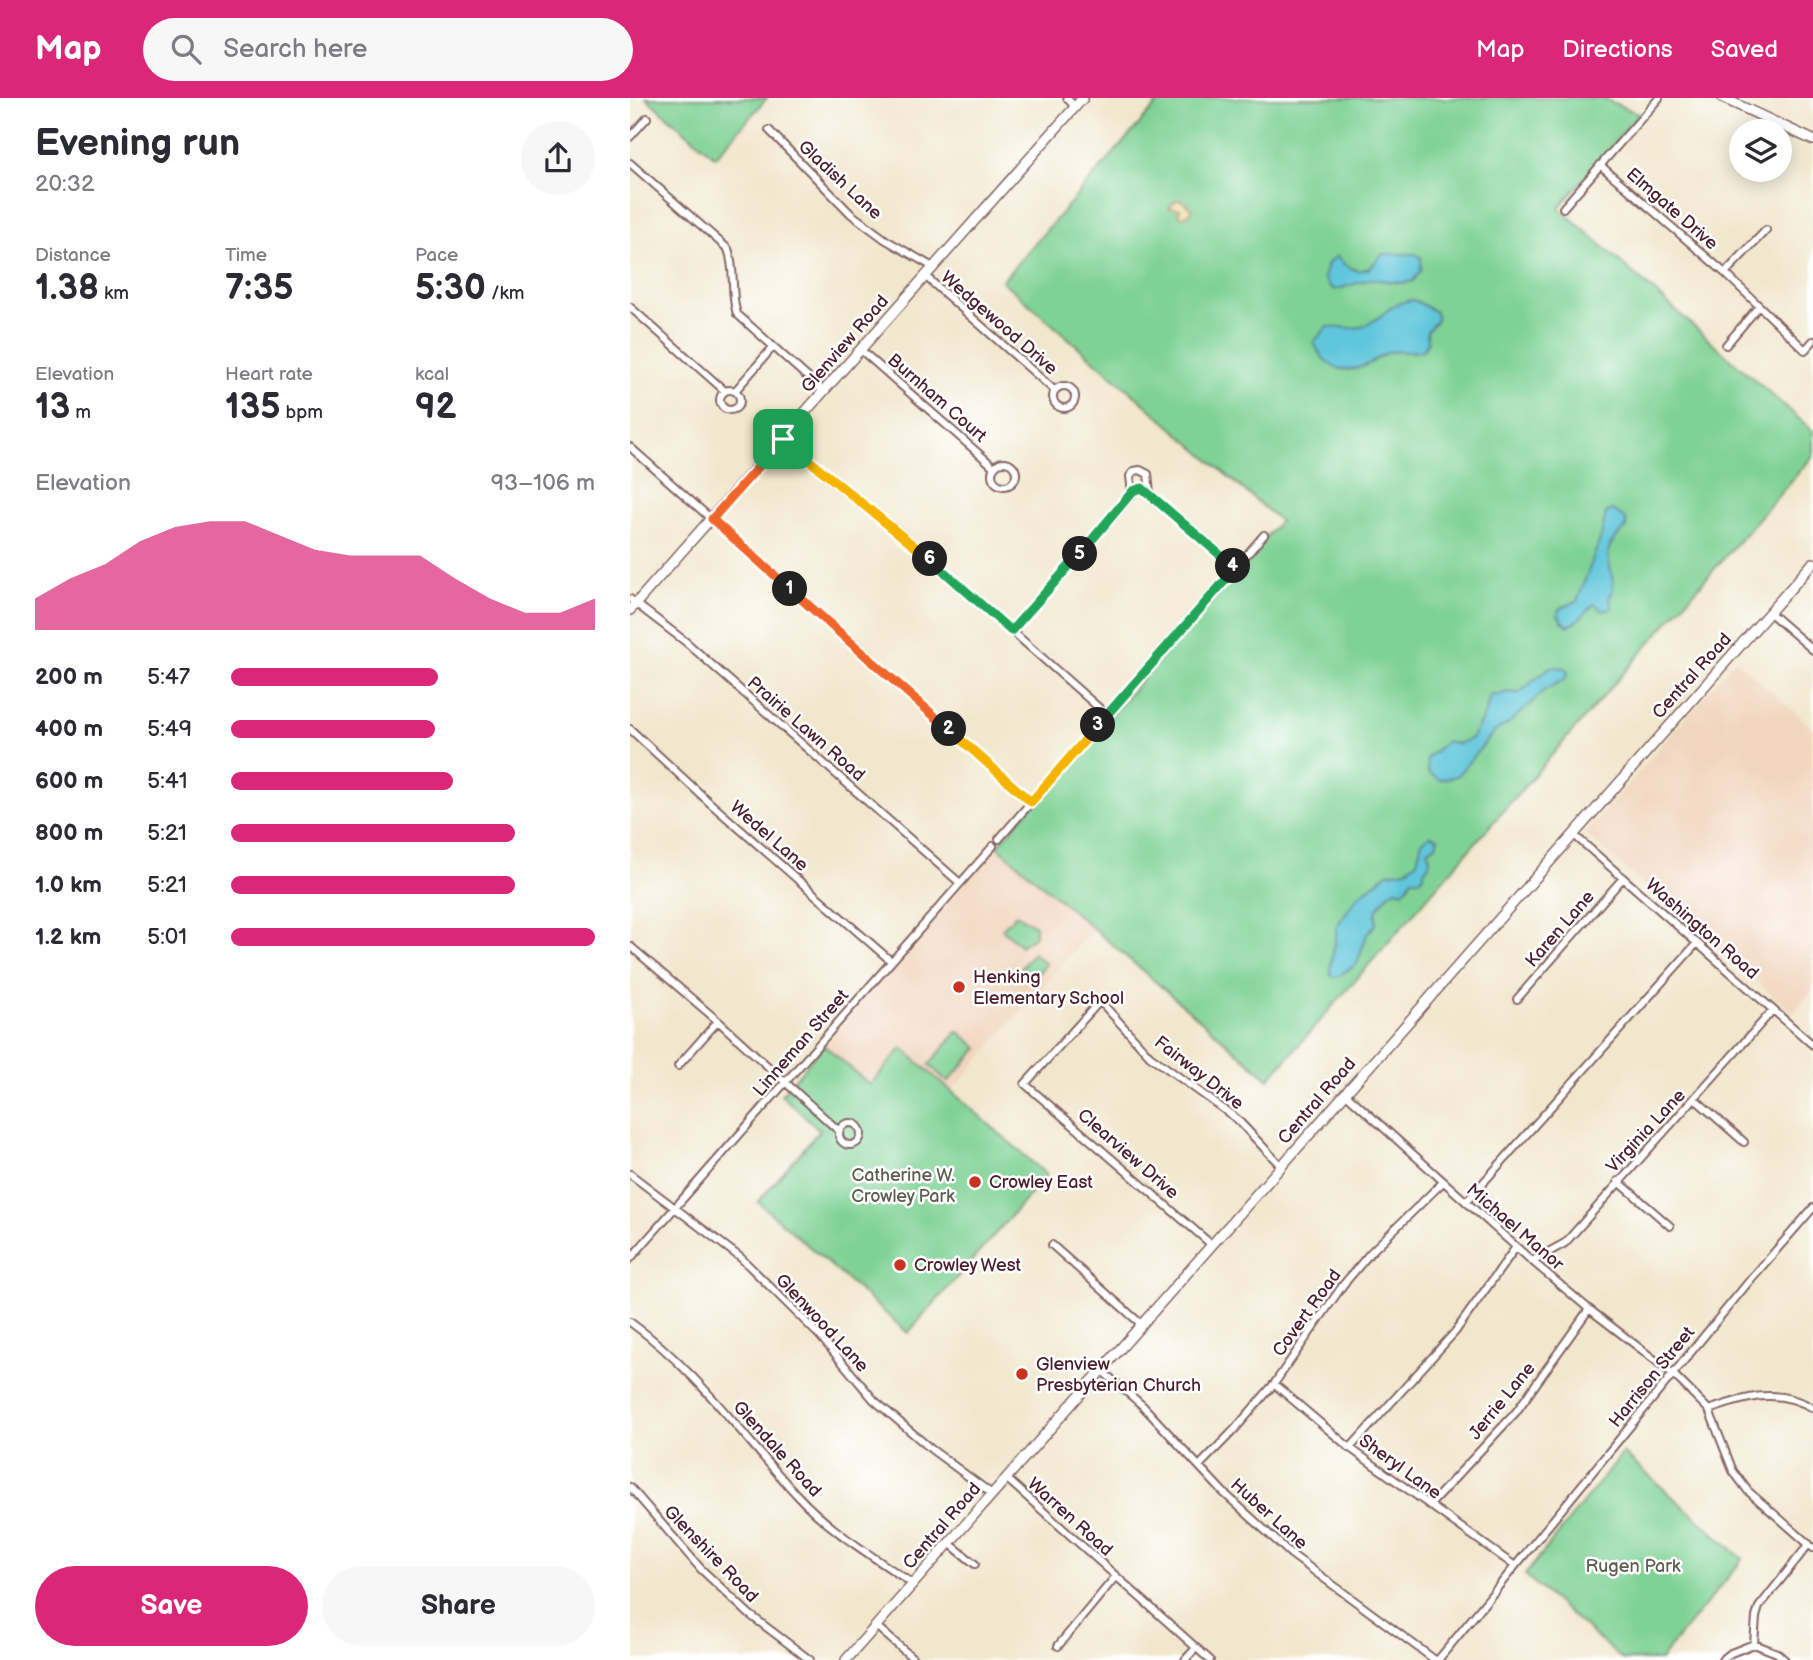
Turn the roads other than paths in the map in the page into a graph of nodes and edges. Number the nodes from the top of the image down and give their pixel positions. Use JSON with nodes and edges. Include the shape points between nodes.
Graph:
{"nodes":[{"id":1,"x":1067,"y":98,"type":"edge"},
{"id":2,"x":1083,"y":98,"type":"edge"},
{"id":3,"x":1659,"y":98,"type":"edge"},
{"id":4,"x":1723,"y":98,"type":"edge"},
{"id":5,"x":1075,"y":107,"type":"junction"},
{"id":6,"x":647,"y":118,"type":"dead end"},
{"id":7,"x":769,"y":130,"type":"dead end"},
{"id":8,"x":630,"y":137,"type":"edge"},
{"id":9,"x":1813,"y":140,"type":"edge"},
{"id":10,"x":630,"y":163,"type":"edge"},
{"id":11,"x":1600,"y":165,"type":"junction"},
{"id":12,"x":1563,"y":208,"type":"dead end"},
{"id":13,"x":1766,"y":230,"type":"dead end"},
{"id":14,"x":933,"y":267,"type":"junction"},
{"id":15,"x":1725,"y":273,"type":"junction"},
{"id":16,"x":925,"y":276,"type":"junction"},
{"id":17,"x":1759,"y":306,"type":"junction"},
{"id":18,"x":630,"y":307,"type":"edge"},
{"id":19,"x":1813,"y":341,"type":"edge"},
{"id":20,"x":1726,"y":345,"type":"dead end"},
{"id":21,"x":773,"y":347,"type":"junction"},
{"id":22,"x":861,"y":350,"type":"junction"},
{"id":23,"x":1055,"y":390,"type":"dead end"},
{"id":24,"x":725,"y":391,"type":"junction"},
{"id":25,"x":734,"y":391,"type":"junction"},
{"id":26,"x":824,"y":392,"type":"junction"},
{"id":27,"x":783,"y":439,"type":"junction"},
{"id":28,"x":630,"y":447,"type":"edge"},
{"id":29,"x":994,"y":467,"type":"junction"},
{"id":30,"x":1132,"y":493,"type":"junction"},
{"id":31,"x":1148,"y":493,"type":"junction"},
{"id":32,"x":712,"y":519,"type":"junction"},
{"id":33,"x":1264,"y":535,"type":"dead end"},
{"id":34,"x":1813,"y":563,"type":"edge"},
{"id":35,"x":1236,"y":568,"type":"junction"},
{"id":36,"x":632,"y":604,"type":"edge"},
{"id":37,"x":1769,"y":612,"type":"junction"},
{"id":38,"x":1011,"y":631,"type":"junction"},
{"id":39,"x":1813,"y":650,"type":"edge"},
{"id":40,"x":1107,"y":715,"type":"junction"},
{"id":41,"x":630,"y":729,"type":"edge"},
{"id":42,"x":1031,"y":802,"type":"junction"},
{"id":43,"x":1573,"y":834,"type":"junction"},
{"id":44,"x":999,"y":839,"type":"dead end"},
{"id":45,"x":993,"y":846,"type":"dead end"},
{"id":46,"x":1623,"y":878,"type":"junction"},
{"id":47,"x":960,"y":883,"type":"junction"},
{"id":48,"x":1697,"y":943,"type":"junction"},
{"id":49,"x":630,"y":946,"type":"edge"},
{"id":50,"x":891,"y":961,"type":"junction"},
{"id":51,"x":1517,"y":999,"type":"dead end"},
{"id":52,"x":1773,"y":1010,"type":"junction"},
{"id":53,"x":718,"y":1021,"type":"junction"},
{"id":54,"x":1813,"y":1045,"type":"edge"},
{"id":55,"x":678,"y":1066,"type":"dead end"},
{"id":56,"x":786,"y":1082,"type":"junction"},
{"id":57,"x":1025,"y":1084,"type":"joint"},
{"id":58,"x":1345,"y":1093,"type":"junction"},
{"id":59,"x":1695,"y":1098,"type":"junction"},
{"id":60,"x":839,"y":1130,"type":"dead end"},
{"id":61,"x":1744,"y":1142,"type":"dead end"},
{"id":62,"x":1281,"y":1166,"type":"junction"},
{"id":63,"x":630,"y":1174,"type":"edge"},
{"id":64,"x":1618,"y":1181,"type":"junction"},
{"id":65,"x":1443,"y":1182,"type":"junction"},
{"id":66,"x":1466,"y":1202,"type":"junction"},
{"id":67,"x":675,"y":1208,"type":"junction"},
{"id":68,"x":1813,"y":1208,"type":"edge"},
{"id":69,"x":1670,"y":1226,"type":"dead end"},
{"id":70,"x":1052,"y":1245,"type":"dead end"},
{"id":71,"x":1212,"y":1245,"type":"junction"},
{"id":72,"x":1516,"y":1247,"type":"junction"},
{"id":73,"x":630,"y":1259,"type":"edge"},
{"id":74,"x":1532,"y":1261,"type":"junction"},
{"id":75,"x":1589,"y":1309,"type":"junction"},
{"id":76,"x":630,"y":1322,"type":"edge"},
{"id":77,"x":1141,"y":1324,"type":"junction"},
{"id":78,"x":1101,"y":1370,"type":"junction"},
{"id":79,"x":1673,"y":1374,"type":"junction"},
{"id":80,"x":1274,"y":1384,"type":"junction"},
{"id":81,"x":1813,"y":1408,"type":"edge"},
{"id":82,"x":1709,"y":1410,"type":"junction"},
{"id":83,"x":1350,"y":1448,"type":"junction"},
{"id":84,"x":1199,"y":1466,"type":"junction"},
{"id":85,"x":1006,"y":1478,"type":"junction"},
{"id":86,"x":630,"y":1487,"type":"edge"},
{"id":87,"x":992,"y":1494,"type":"junction"},
{"id":88,"x":1430,"y":1505,"type":"junction"},
{"id":89,"x":948,"y":1543,"type":"junction"},
{"id":90,"x":1811,"y":1546,"type":"edge"},
{"id":91,"x":975,"y":1564,"type":"dead end"},
{"id":92,"x":1515,"y":1566,"type":"junction"},
{"id":93,"x":1116,"y":1576,"type":"junction"},
{"id":94,"x":913,"y":1584,"type":"junction"},
{"id":95,"x":876,"y":1626,"type":"junction"},
{"id":96,"x":1754,"y":1644,"type":"junction"},
{"id":97,"x":1058,"y":1646,"type":"dead end"},
{"id":98,"x":1196,"y":1648,"type":"junction"},
{"id":99,"x":810,"y":1660,"type":"edge"},
{"id":100,"x":846,"y":1660,"type":"edge"},
{"id":101,"x":915,"y":1660,"type":"edge"},
{"id":102,"x":1185,"y":1660,"type":"edge"},
{"id":103,"x":1210,"y":1660,"type":"edge"},
{"id":104,"x":1437,"y":1660,"type":"edge"},
{"id":105,"x":1723,"y":1660,"type":"edge"},
{"id":106,"x":1785,"y":1660,"type":"edge"}],
"edges":[{"from":1,"to":5,"type":"street"},
{"from":2,"to":5,"type":"main road","name":"Glenview Road"},
{"from":3,"to":11,"type":"street"},
{"from":4,"to":9,"type":"main road"},
{"from":5,"to":14,"type":"main road","name":"Glenview Road"},
{"from":6,"to":8,"type":"street"},
{"from":7,"to":14,"type":"street","name":"Gladish Lane","via":[[851,214]]},
{"from":10,"to":21,"type":"street","via":[[728,250],[737,314]]},
{"from":11,"to":12,"type":"street"},
{"from":11,"to":15,"type":"street","name":"Elmgate Drive"},
{"from":13,"to":15,"type":"street","name":"Elmgate Drive"},
{"from":14,"to":16,"type":"main road","name":"Glenview Road"},
{"from":15,"to":17,"type":"street","name":"Elmgate Drive"},
{"from":16,"to":22,"type":"main road","name":"Glenview Road"},
{"from":16,"to":23,"type":"street","name":"Wedgewood Drive"},
{"from":17,"to":19,"type":"street","name":"Elmgate Drive","via":[[1805,350]]},
{"from":17,"to":20,"type":"street"},
{"from":18,"to":24,"type":"street"},
{"from":21,"to":25,"type":"street"},
{"from":21,"to":26,"type":"street"},
{"from":22,"to":26,"type":"main road","name":"Glenview Road"},
{"from":22,"to":29,"type":"street","name":"Burnham Court"},
{"from":24,"to":25,"type":"street"},
{"from":24,"to":25,"type":"street","via":[[720,402],[730,410],[739,402]]},
{"from":26,"to":27,"type":"main road","name":"Glenview Road"},
{"from":27,"to":32,"type":"main road","name":"Glenview Road"},
{"from":27,"to":38,"type":"street","via":[[902,534]]},
{"from":28,"to":32,"type":"street"},
{"from":29,"to":29,"type":"street","name":"Burnham Court","via":[[991,477],[998,486],[1014,481],[1015,471],[1009,464]]},
{"from":30,"to":31,"type":"street","via":[[1138,488]]},
{"from":30,"to":31,"type":"street","via":[[1130,477],[1140,470],[1149,477]]},
{"from":30,"to":38,"type":"street"},
{"from":31,"to":35,"type":"street"},
{"from":32,"to":36,"type":"main road","name":"Glenview Road"},
{"from":32,"to":42,"type":"street"},
{"from":33,"to":35,"type":"street"},
{"from":34,"to":37,"type":"main road","name":"Central Road"},
{"from":35,"to":40,"type":"street"},
{"from":36,"to":47,"type":"street","name":"Prairie Lawn Road","via":[[686,642]]},
{"from":37,"to":39,"type":"street"},
{"from":37,"to":43,"type":"main road","name":"Central Road"},
{"from":38,"to":40,"type":"street"},
{"from":40,"to":42,"type":"street"},
{"from":41,"to":50,"type":"street","name":"Wedel Lane"},
{"from":42,"to":44,"type":"street"},
{"from":43,"to":46,"type":"street","name":"Washington Road"},
{"from":43,"to":58,"type":"main road","name":"Central Road"},
{"from":45,"to":47,"type":"street","name":"Linneman Street"},
{"from":46,"to":48,"type":"street","name":"Washington Road"},
{"from":46,"to":51,"type":"street","name":"Karen Lane"},
{"from":47,"to":50,"type":"street","name":"Linneman Street"},
{"from":48,"to":52,"type":"street","name":"Washington Road"},
{"from":48,"to":66,"type":"street"},
{"from":49,"to":53,"type":"street"},
{"from":50,"to":56,"type":"street","name":"Linneman Street"},
{"from":52,"to":54,"type":"street","name":"Washington Road"},
{"from":52,"to":59,"type":"street","name":"Virginia Lane"},
{"from":53,"to":55,"type":"street"},
{"from":53,"to":56,"type":"street"},
{"from":56,"to":60,"type":"street"},
{"from":56,"to":67,"type":"street","name":"Linneman Street"},
{"from":57,"to":62,"type":"street","name":"Fairway Drive","via":[[1100,1002],[1150,1056],[1237,1119]]},
{"from":57,"to":71,"type":"street","name":"Clearview Drive"},
{"from":58,"to":62,"type":"main road","name":"Central Road"},
{"from":58,"to":65,"type":"street","name":"Michael Manor"},
{"from":59,"to":61,"type":"street"},
{"from":59,"to":64,"type":"street","name":"Virginia Lane"},
{"from":62,"to":71,"type":"main road","name":"Central Road"},
{"from":63,"to":67,"type":"street","name":"Glenwood Lane"},
{"from":64,"to":69,"type":"street"},
{"from":64,"to":74,"type":"street","name":"Virginia Lane","via":[[1565,1243]]},
{"from":65,"to":66,"type":"street","name":"Michael Manor"},
{"from":65,"to":80,"type":"street","name":"Covert Road","via":[[1343,1285]]},
{"from":66,"to":72,"type":"street","name":"Michael Manor"},
{"from":67,"to":73,"type":"street","name":"Linneman Street"},
{"from":67,"to":87,"type":"street","name":"Glenwood Lane","via":[[741,1258],[820,1336],[874,1400]]},
{"from":68,"to":79,"type":"street","name":"Harrison Street"},
{"from":70,"to":77,"type":"street"},
{"from":71,"to":77,"type":"main road","name":"Central Road"},
{"from":72,"to":74,"type":"street","name":"Michael Manor"},
{"from":72,"to":83,"type":"street","via":[[1455,1332]]},
{"from":74,"to":75,"type":"street","name":"Michael Manor"},
{"from":75,"to":79,"type":"street","name":"Michael Manor"},
{"from":75,"to":88,"type":"street","name":"Jerrie Lane","via":[[1516,1412]]},
{"from":76,"to":94,"type":"street","name":"Glendale Road","via":[[721,1408],[799,1498]]},
{"from":77,"to":78,"type":"main road","name":"Central Road"},
{"from":78,"to":84,"type":"street","name":"Huber Lane","via":[[1142,1405]]},
{"from":78,"to":85,"type":"main road","name":"Central Road"},
{"from":79,"to":82,"type":"street","name":"Michael Manor"},
{"from":79,"to":92,"type":"street","name":"Harrison Street"},
{"from":80,"to":83,"type":"street","name":"Sheryl Lane"},
{"from":80,"to":84,"type":"street","name":"Covert Road"},
{"from":81,"to":82,"type":"street","via":[[1794,1399],[1765,1395]]},
{"from":82,"to":90,"type":"street","via":[[1732,1471]]},
{"from":83,"to":88,"type":"street","name":"Sheryl Lane"},
{"from":84,"to":104,"type":"street","name":"Huber Lane","via":[[1291,1555]]},
{"from":85,"to":87,"type":"main road","name":"Central Road"},
{"from":85,"to":93,"type":"street","name":"Warren Road"},
{"from":86,"to":99,"type":"street","name":"Glenshire Road","via":[[701,1569],[749,1614]]},
{"from":87,"to":89,"type":"main road","name":"Central Road"},
{"from":88,"to":92,"type":"street","name":"Sheryl Lane"},
{"from":89,"to":91,"type":"street"},
{"from":89,"to":94,"type":"main road","name":"Central Road"},
{"from":90,"to":96,"type":"street","via":[[1759,1607]]},
{"from":92,"to":104,"type":"street","name":"Harrison Street"},
{"from":93,"to":97,"type":"street","name":"Warren Road"},
{"from":93,"to":98,"type":"street","name":"Warren Road"},
{"from":94,"to":95,"type":"main road","name":"Central Road"},
{"from":95,"to":100,"type":"main road","name":"Central Road"},
{"from":95,"to":101,"type":"street"},
{"from":96,"to":105,"type":"street"},
{"from":96,"to":106,"type":"street"},
{"from":98,"to":102,"type":"street"},
{"from":98,"to":103,"type":"street","name":"Warren Road"}]}
